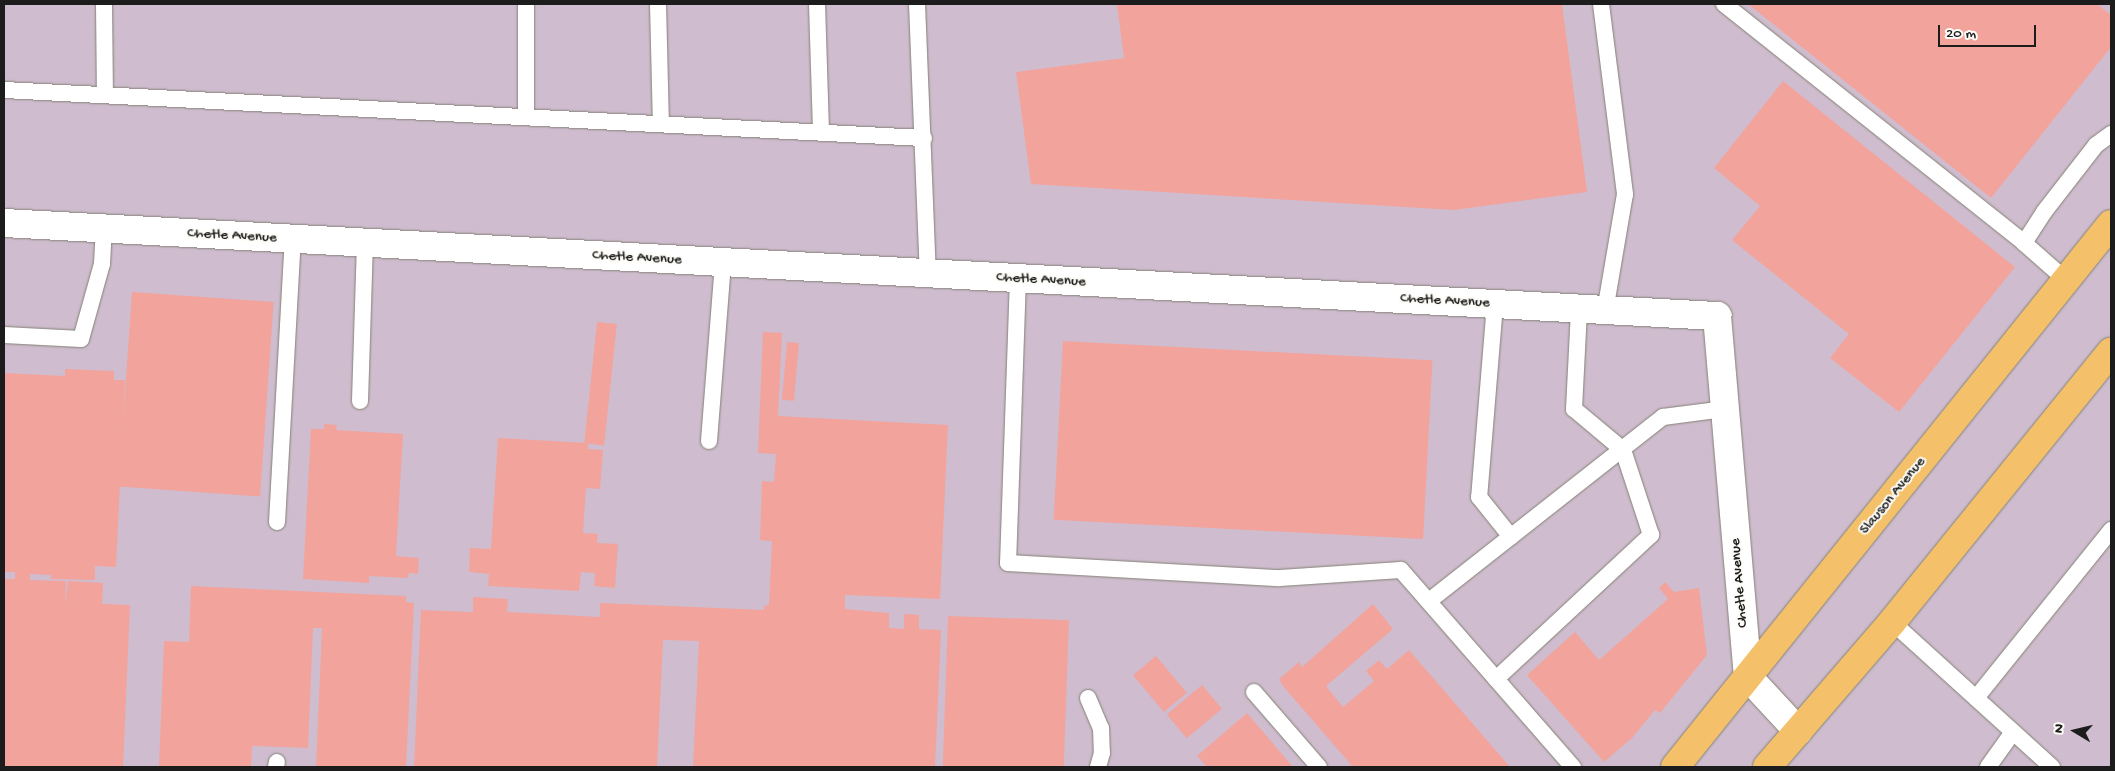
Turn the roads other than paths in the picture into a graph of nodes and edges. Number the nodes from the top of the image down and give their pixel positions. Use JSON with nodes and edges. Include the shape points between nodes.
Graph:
{"nodes":[{"id":1,"x":104,"y":4,"type":"edge"},
{"id":2,"x":526,"y":4,"type":"edge"},
{"id":3,"x":658,"y":4,"type":"edge"},
{"id":4,"x":817,"y":4,"type":"edge"},
{"id":5,"x":917,"y":4,"type":"edge"},
{"id":6,"x":1601,"y":4,"type":"edge"},
{"id":7,"x":1724,"y":4,"type":"edge"},
{"id":8,"x":4,"y":90,"type":"edge"},
{"id":9,"x":106,"y":95,"type":"junction"},
{"id":10,"x":526,"y":117,"type":"junction"},
{"id":11,"x":661,"y":124,"type":"junction"},
{"id":12,"x":821,"y":133,"type":"junction"},
{"id":13,"x":2111,"y":134,"type":"edge"},
{"id":14,"x":924,"y":138,"type":"junction"},
{"id":15,"x":4,"y":223,"type":"edge"},
{"id":16,"x":2111,"y":224,"type":"edge"},
{"id":17,"x":104,"y":228,"type":"junction"},
{"id":18,"x":293,"y":239,"type":"junction"},
{"id":19,"x":366,"y":243,"type":"junction"},
{"id":20,"x":2024,"y":243,"type":"junction"},
{"id":21,"x":723,"y":262,"type":"junction"},
{"id":22,"x":928,"y":273,"type":"junction"},
{"id":23,"x":1018,"y":278,"type":"junction"},
{"id":24,"x":2066,"y":280,"type":"junction"},
{"id":25,"x":1496,"y":304,"type":"junction"},
{"id":26,"x":1592,"y":310,"type":"junction"},
{"id":27,"x":4,"y":335,"type":"edge"},
{"id":28,"x":2111,"y":352,"type":"edge"},
{"id":29,"x":360,"y":401,"type":"dead end"},
{"id":30,"x":1725,"y":409,"type":"junction"},
{"id":31,"x":708,"y":441,"type":"dead end"},
{"id":32,"x":1623,"y":450,"type":"junction"},
{"id":33,"x":277,"y":522,"type":"dead end"},
{"id":34,"x":2111,"y":530,"type":"edge"},
{"id":35,"x":1511,"y":537,"type":"junction"},
{"id":36,"x":1429,"y":601,"type":"junction"},
{"id":37,"x":1892,"y":622,"type":"junction"},
{"id":38,"x":1748,"y":677,"type":"junction"},
{"id":39,"x":1496,"y":679,"type":"junction"},
{"id":40,"x":1254,"y":692,"type":"dead end"},
{"id":41,"x":1088,"y":698,"type":"dead end"},
{"id":42,"x":1976,"y":698,"type":"junction"},
{"id":43,"x":1798,"y":731,"type":"junction"},
{"id":44,"x":2013,"y":732,"type":"junction"},
{"id":45,"x":2044,"y":764,"type":"edge"},
{"id":46,"x":1098,"y":767,"type":"edge"},
{"id":47,"x":1319,"y":767,"type":"edge"},
{"id":48,"x":1573,"y":767,"type":"edge"},
{"id":49,"x":1675,"y":767,"type":"edge"},
{"id":50,"x":1767,"y":767,"type":"edge"},
{"id":51,"x":1988,"y":767,"type":"edge"}],
"edges":[{"from":1,"to":9,"type":"lane"},
{"from":2,"to":10,"type":"lane"},
{"from":3,"to":11,"type":"lane"},
{"from":4,"to":12,"type":"lane"},
{"from":5,"to":14,"type":"lane"},
{"from":6,"to":26,"type":"lane","via":[[1625,194]]},
{"from":7,"to":20,"type":"lane"},
{"from":8,"to":9,"type":"lane"},
{"from":9,"to":10,"type":"lane"},
{"from":10,"to":11,"type":"lane"},
{"from":11,"to":12,"type":"lane"},
{"from":12,"to":14,"type":"lane"},
{"from":13,"to":20,"type":"lane","via":[[2096,145]]},
{"from":14,"to":22,"type":"lane"},
{"from":15,"to":17,"type":"street","name":"Chetle Avenue"},
{"from":16,"to":24,"type":"main road","name":"Slauson Avenue"},
{"from":17,"to":18,"type":"street","name":"Chetle Avenue"},
{"from":17,"to":27,"type":"lane","via":[[102,264],[81,339]]},
{"from":18,"to":19,"type":"street","name":"Chetle Avenue"},
{"from":18,"to":33,"type":"lane"},
{"from":19,"to":21,"type":"street","name":"Chetle Avenue"},
{"from":19,"to":29,"type":"lane"},
{"from":20,"to":24,"type":"lane"},
{"from":21,"to":22,"type":"street","name":"Chetle Avenue"},
{"from":21,"to":31,"type":"lane"},
{"from":22,"to":23,"type":"street","name":"Chetle Avenue"},
{"from":23,"to":25,"type":"street","name":"Chetle Avenue"},
{"from":23,"to":36,"type":"lane","via":[[1008,563],[1280,578],[1401,570]]},
{"from":24,"to":38,"type":"main road","name":"Slauson Avenue"},
{"from":25,"to":26,"type":"street","name":"Chetle Avenue"},
{"from":25,"to":35,"type":"lane","via":[[1479,497]]},
{"from":26,"to":30,"type":"street","name":"Chetle Avenue","via":[[1717,316]]},
{"from":26,"to":32,"type":"lane","via":[[1574,410]]},
{"from":28,"to":37,"type":"main road"},
{"from":30,"to":32,"type":"lane","via":[[1663,417]]},
{"from":30,"to":38,"type":"street","name":"Chetle Avenue"},
{"from":32,"to":35,"type":"lane"},
{"from":32,"to":39,"type":"lane","via":[[1651,534]]},
{"from":34,"to":42,"type":"lane"},
{"from":35,"to":36,"type":"lane"},
{"from":36,"to":39,"type":"lane"},
{"from":37,"to":42,"type":"lane"},
{"from":37,"to":43,"type":"main road"},
{"from":38,"to":43,"type":"street"},
{"from":38,"to":49,"type":"main road","name":"Slauson Avenue"},
{"from":39,"to":48,"type":"lane"},
{"from":40,"to":47,"type":"lane"},
{"from":41,"to":46,"type":"lane","via":[[1101,728],[1102,753]]},
{"from":42,"to":44,"type":"lane"},
{"from":43,"to":50,"type":"main road"},
{"from":44,"to":45,"type":"lane"},
{"from":44,"to":51,"type":"lane"}]}
